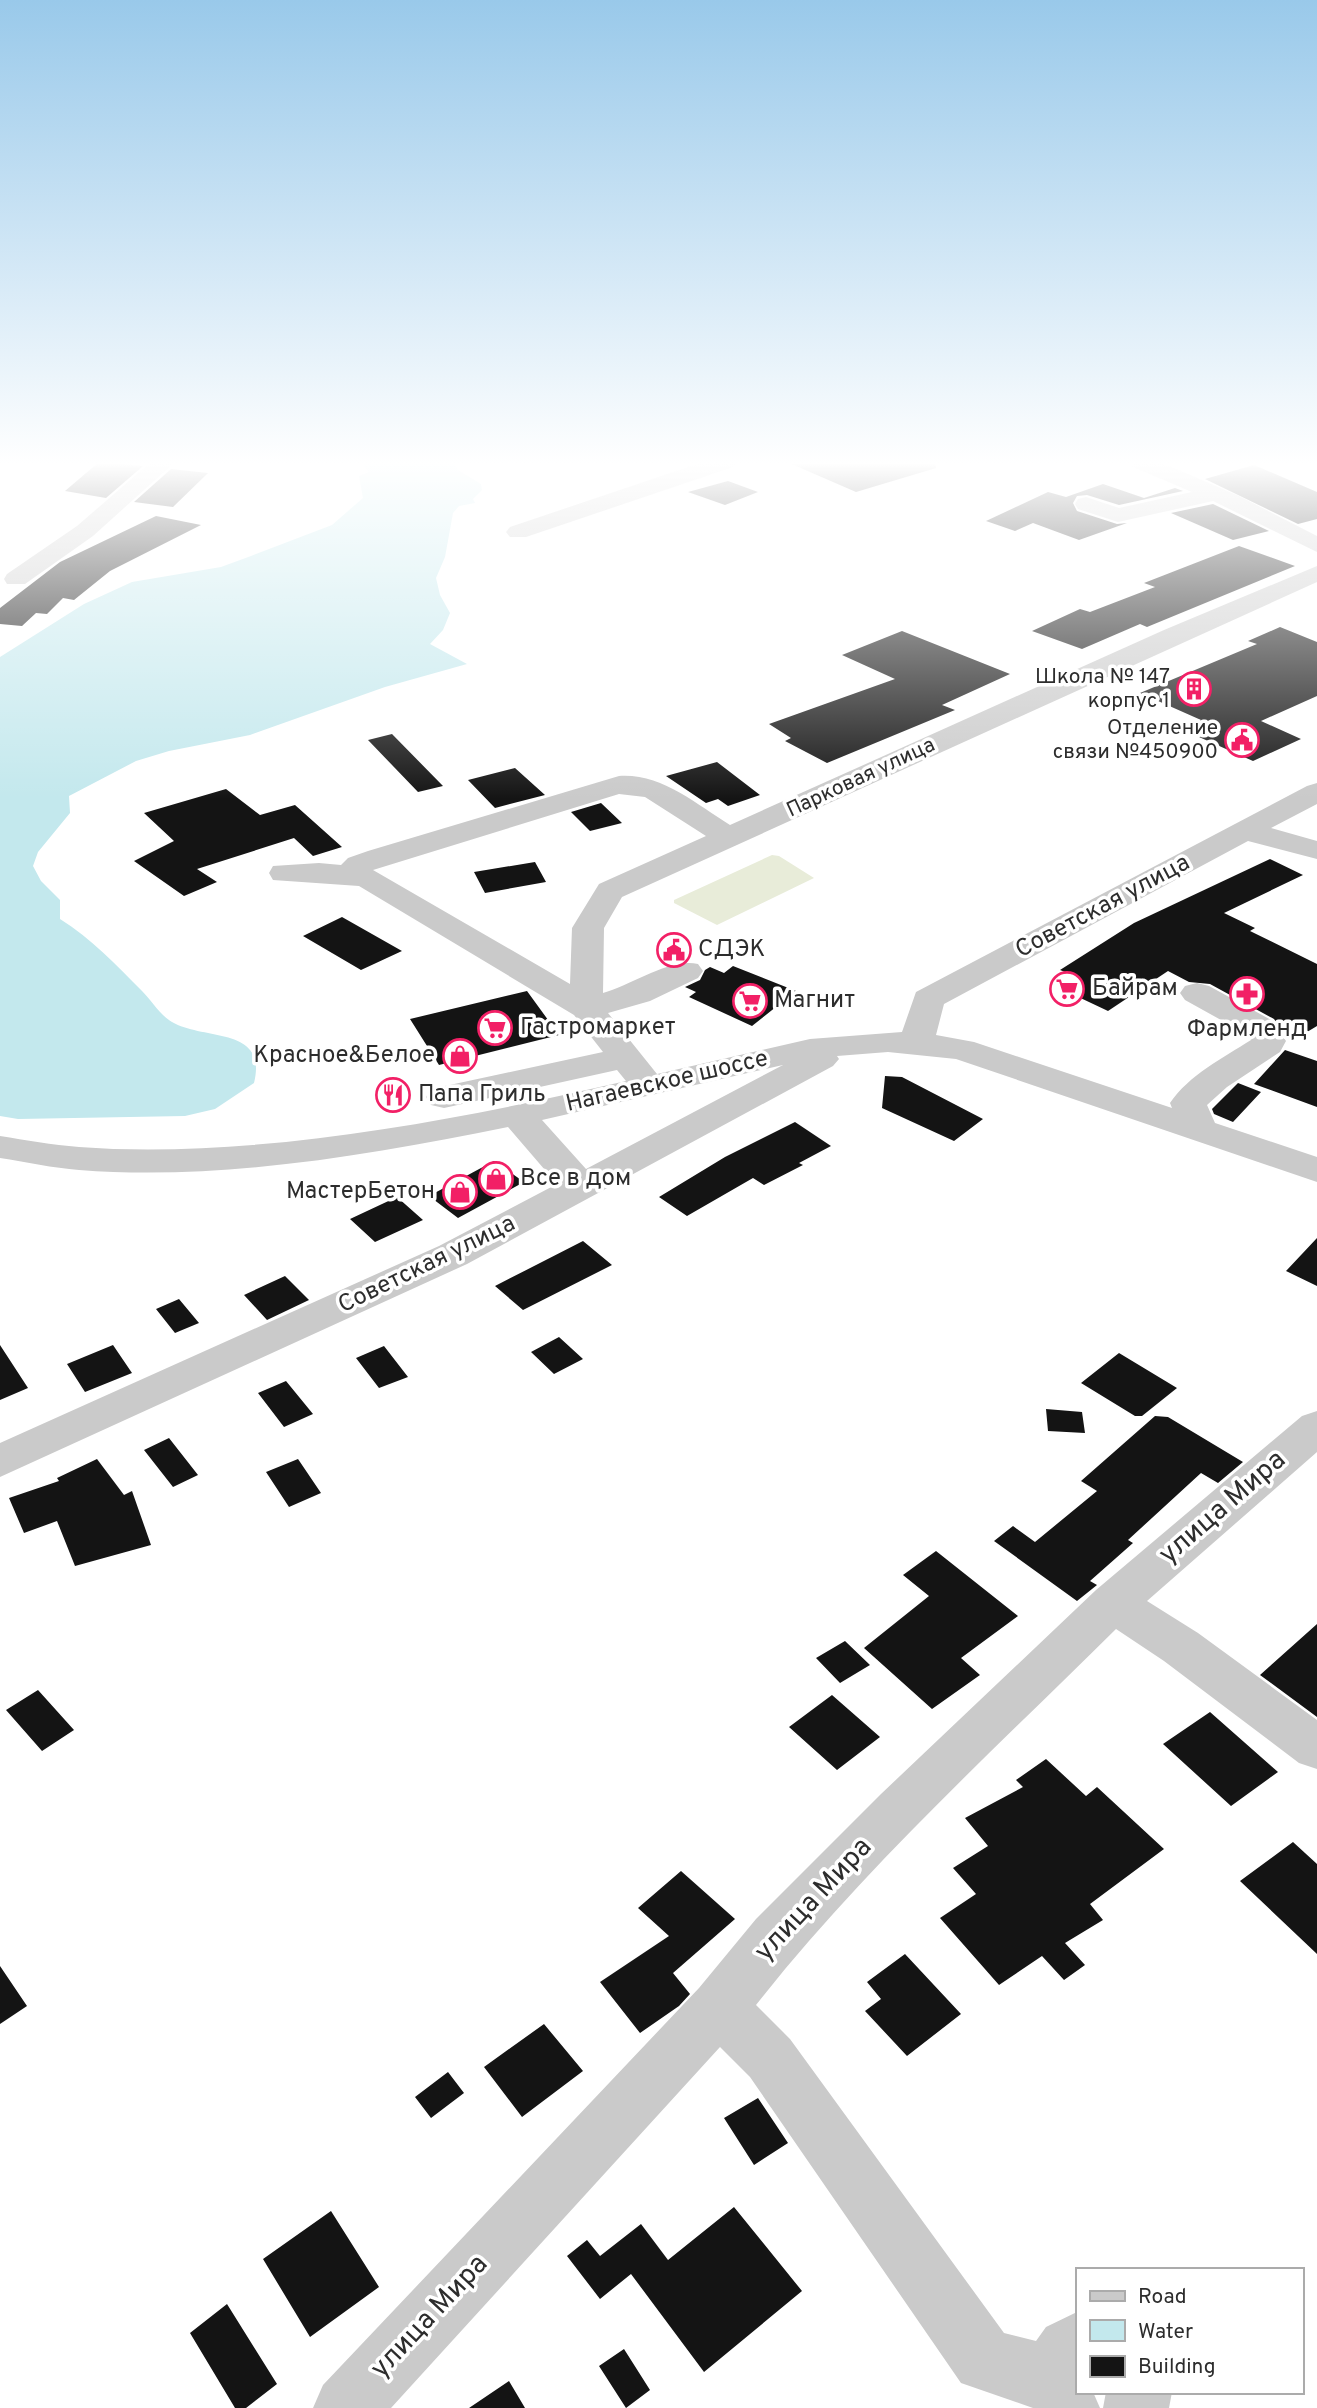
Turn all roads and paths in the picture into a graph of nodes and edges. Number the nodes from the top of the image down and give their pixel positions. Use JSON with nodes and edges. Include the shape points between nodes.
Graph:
{"nodes":[{"id":1,"x":23,"y":574,"type":"edge"},
{"id":2,"x":1314,"y":574,"type":"edge"},
{"id":3,"x":16,"y":579,"type":"dead end"},
{"id":4,"x":1317,"y":792,"type":"edge"},
{"id":5,"x":1247,"y":831,"type":"junction"},
{"id":6,"x":730,"y":838,"type":"junction"},
{"id":7,"x":1317,"y":849,"type":"edge"},
{"id":8,"x":284,"y":873,"type":"dead end"},
{"id":9,"x":349,"y":875,"type":"junction"},
{"id":10,"x":686,"y":971,"type":"dead end"},
{"id":11,"x":1197,"y":993,"type":"dead end"},
{"id":12,"x":586,"y":1007,"type":"junction"},
{"id":13,"x":916,"y":1043,"type":"junction"},
{"id":14,"x":842,"y":1045,"type":"junction"},
{"id":15,"x":626,"y":1058,"type":"junction"},
{"id":16,"x":649,"y":1087,"type":"junction"},
{"id":17,"x":444,"y":1097,"type":"dead end"},
{"id":18,"x":517,"y":1115,"type":"junction"},
{"id":19,"x":1200,"y":1130,"type":"junction"},
{"id":20,"x":0,"y":1147,"type":"edge"},
{"id":21,"x":1317,"y":1170,"type":"edge"},
{"id":22,"x":582,"y":1188,"type":"junction"},
{"id":23,"x":1317,"y":1427,"type":"edge"},
{"id":24,"x":0,"y":1461,"type":"edge"},
{"id":25,"x":1113,"y":1603,"type":"junction"},
{"id":26,"x":1317,"y":1748,"type":"edge"},
{"id":27,"x":719,"y":2007,"type":"junction"},
{"id":28,"x":1067,"y":2377,"type":"edge"},
{"id":29,"x":345,"y":2408,"type":"edge"}],
"edges":[{"from":1,"to":3,"type":"street"},
{"from":2,"to":6,"type":"street","name":"Парковая улица"},
{"from":4,"to":5,"type":"street","name":"Советская улица"},
{"from":5,"to":7,"type":"street"},
{"from":5,"to":13,"type":"street","name":"Советская улица","via":[[928,999]]},
{"from":6,"to":9,"type":"street","via":[[655,791],[627,783],[379,857]]},
{"from":6,"to":12,"type":"street","name":"Парковая улица","via":[[610,891],[588,928]]},
{"from":8,"to":9,"type":"street"},
{"from":9,"to":12,"type":"street","via":[[367,878]]},
{"from":10,"to":12,"type":"street","via":[[638,994]]},
{"from":11,"to":19,"type":"street","via":[[1261,1028],[1269,1041],[1188,1103]]},
{"from":12,"to":15,"type":"street"},
{"from":13,"to":14,"type":"street","name":"Нагаевское шоссе"},
{"from":13,"to":19,"type":"street","name":"Нагаевское шоссе","via":[[962,1049]]},
{"from":14,"to":16,"type":"street","name":"Нагаевское шоссе"},
{"from":14,"to":22,"type":"street","name":"Советская улица"},
{"from":15,"to":16,"type":"street"},
{"from":15,"to":17,"type":"street"},
{"from":16,"to":18,"type":"street","name":"Нагаевское шоссе"},
{"from":18,"to":20,"type":"street","name":"Нагаевское шоссе","via":[[383,1141],[201,1158],[87,1159]]},
{"from":18,"to":22,"type":"street"},
{"from":19,"to":21,"type":"street","name":"Нагаевское шоссе"},
{"from":22,"to":24,"type":"street","name":"Советская улица","via":[[453,1255]]},
{"from":23,"to":25,"type":"street","name":"улица Мира"},
{"from":25,"to":26,"type":"street","via":[[1181,1647]]},
{"from":25,"to":27,"type":"street","name":"улица Мира","via":[[880,1830],[776,1937]]},
{"from":27,"to":28,"type":"street","via":[[770,2058],[984,2360]]},
{"from":27,"to":29,"type":"street","name":"улица Мира"}]}
